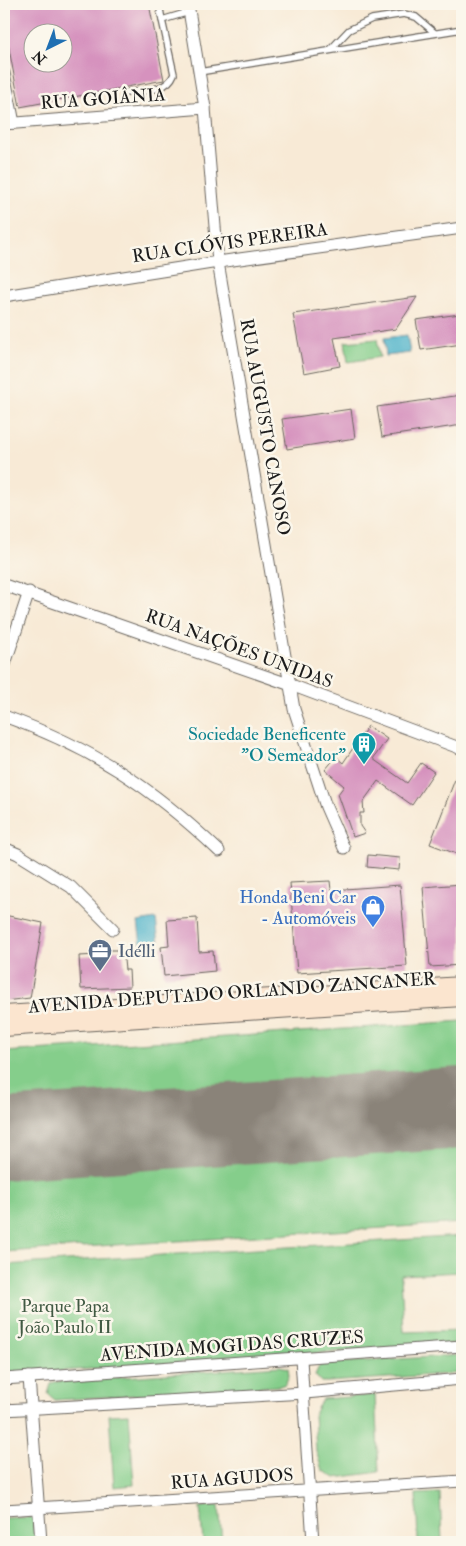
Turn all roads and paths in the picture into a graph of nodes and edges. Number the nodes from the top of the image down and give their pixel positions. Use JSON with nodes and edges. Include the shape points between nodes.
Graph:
{"nodes":[{"id":1,"x":159,"y":4,"type":"edge"},
{"id":2,"x":189,"y":8,"type":"edge"},
{"id":3,"x":162,"y":20,"type":"junction"},
{"id":4,"x":462,"y":29,"type":"edge"},
{"id":5,"x":436,"y":33,"type":"junction"},
{"id":6,"x":329,"y":50,"type":"junction"},
{"id":7,"x":4,"y":72,"type":"edge"},
{"id":8,"x":199,"y":72,"type":"junction"},
{"id":9,"x":126,"y":93,"type":"dead end"},
{"id":10,"x":205,"y":108,"type":"junction"},
{"id":11,"x":9,"y":123,"type":"edge"},
{"id":12,"x":462,"y":228,"type":"edge"},
{"id":13,"x":218,"y":262,"type":"junction"},
{"id":14,"x":4,"y":296,"type":"edge"},
{"id":15,"x":4,"y":585,"type":"edge"},
{"id":16,"x":29,"y":592,"type":"junction"},
{"id":17,"x":4,"y":667,"type":"edge"},
{"id":18,"x":292,"y":686,"type":"junction"},
{"id":19,"x":4,"y":716,"type":"edge"},
{"id":20,"x":462,"y":749,"type":"edge"},
{"id":21,"x":4,"y":848,"type":"edge"},
{"id":22,"x":344,"y":848,"type":"dead end"},
{"id":23,"x":219,"y":851,"type":"dead end"},
{"id":24,"x":113,"y":929,"type":"dead end"},
{"id":25,"x":462,"y":985,"type":"edge"},
{"id":26,"x":462,"y":998,"type":"edge"},
{"id":27,"x":4,"y":1014,"type":"edge"},
{"id":28,"x":4,"y":1028,"type":"edge"},
{"id":29,"x":462,"y":1346,"type":"edge"},
{"id":30,"x":301,"y":1359,"type":"junction"},
{"id":31,"x":29,"y":1377,"type":"junction"},
{"id":32,"x":4,"y":1379,"type":"edge"},
{"id":33,"x":462,"y":1379,"type":"edge"},
{"id":34,"x":305,"y":1394,"type":"junction"},
{"id":35,"x":30,"y":1408,"type":"junction"},
{"id":36,"x":4,"y":1410,"type":"edge"},
{"id":37,"x":462,"y":1481,"type":"edge"},
{"id":38,"x":310,"y":1492,"type":"junction"},
{"id":39,"x":38,"y":1508,"type":"junction"},
{"id":40,"x":4,"y":1510,"type":"edge"},
{"id":41,"x":41,"y":1542,"type":"edge"},
{"id":42,"x":313,"y":1542,"type":"edge"}],
"edges":[{"from":1,"to":3,"type":"lane"},
{"from":2,"to":3,"type":"lane"},
{"from":2,"to":8,"type":"street","name":"RUA AUGUSTO CANOSO"},
{"from":3,"to":9,"type":"lane","via":[[174,74],[171,82],[165,87]]},
{"from":4,"to":5,"type":"lane"},
{"from":5,"to":6,"type":"lane"},
{"from":5,"to":6,"type":"lane","via":[[425,23],[404,14],[372,19],[349,30]]},
{"from":6,"to":8,"type":"lane"},
{"from":7,"to":11,"type":"street"},
{"from":8,"to":10,"type":"street","name":"RUA AUGUSTO CANOSO"},
{"from":10,"to":11,"type":"street","name":"RUA GOIÂNIA"},
{"from":10,"to":13,"type":"street","name":"RUA AUGUSTO CANOSO"},
{"from":12,"to":13,"type":"street","name":"RUA CLÓVIS PEREIRA"},
{"from":13,"to":14,"type":"street","name":"RUA CLÓVIS PEREIRA"},
{"from":13,"to":18,"type":"street","name":"RUA AUGUSTO CANOSO"},
{"from":15,"to":16,"type":"street","name":"RUA NAÇÕES UNIDAS"},
{"from":16,"to":17,"type":"street"},
{"from":16,"to":18,"type":"street","name":"RUA NAÇÕES UNIDAS"},
{"from":18,"to":20,"type":"street","name":"RUA NAÇÕES UNIDAS"},
{"from":18,"to":22,"type":"street","name":"RUA AUGUSTO CANOSO","via":[[294,710],[326,807]]},
{"from":19,"to":23,"type":"street","via":[[52,733],[116,768],[187,821]]},
{"from":21,"to":24,"type":"street","via":[[71,887]]},
{"from":25,"to":27,"type":"main road","name":"AVENIDA DEPUTADO ORLANDO ZANCANER"},
{"from":26,"to":28,"type":"main road","name":"AVENIDA DEPUTADO ORLANDO ZANCANER"},
{"from":29,"to":30,"type":"street","name":"AVENIDA MOGI DAS CRUZES"},
{"from":30,"to":31,"type":"street","name":"AVENIDA MOGI DAS CRUZES"},
{"from":30,"to":34,"type":"street"},
{"from":31,"to":32,"type":"street","name":"AVENIDA MOGI DAS CRUZES"},
{"from":31,"to":35,"type":"street"},
{"from":33,"to":34,"type":"street"},
{"from":34,"to":35,"type":"street"},
{"from":34,"to":38,"type":"street"},
{"from":35,"to":36,"type":"street"},
{"from":35,"to":39,"type":"street"},
{"from":37,"to":38,"type":"street","name":"RUA AGUDOS"},
{"from":38,"to":39,"type":"street","name":"RUA AGUDOS"},
{"from":38,"to":42,"type":"street"},
{"from":39,"to":40,"type":"street","name":"RUA AGUDOS"},
{"from":39,"to":41,"type":"street"}]}
